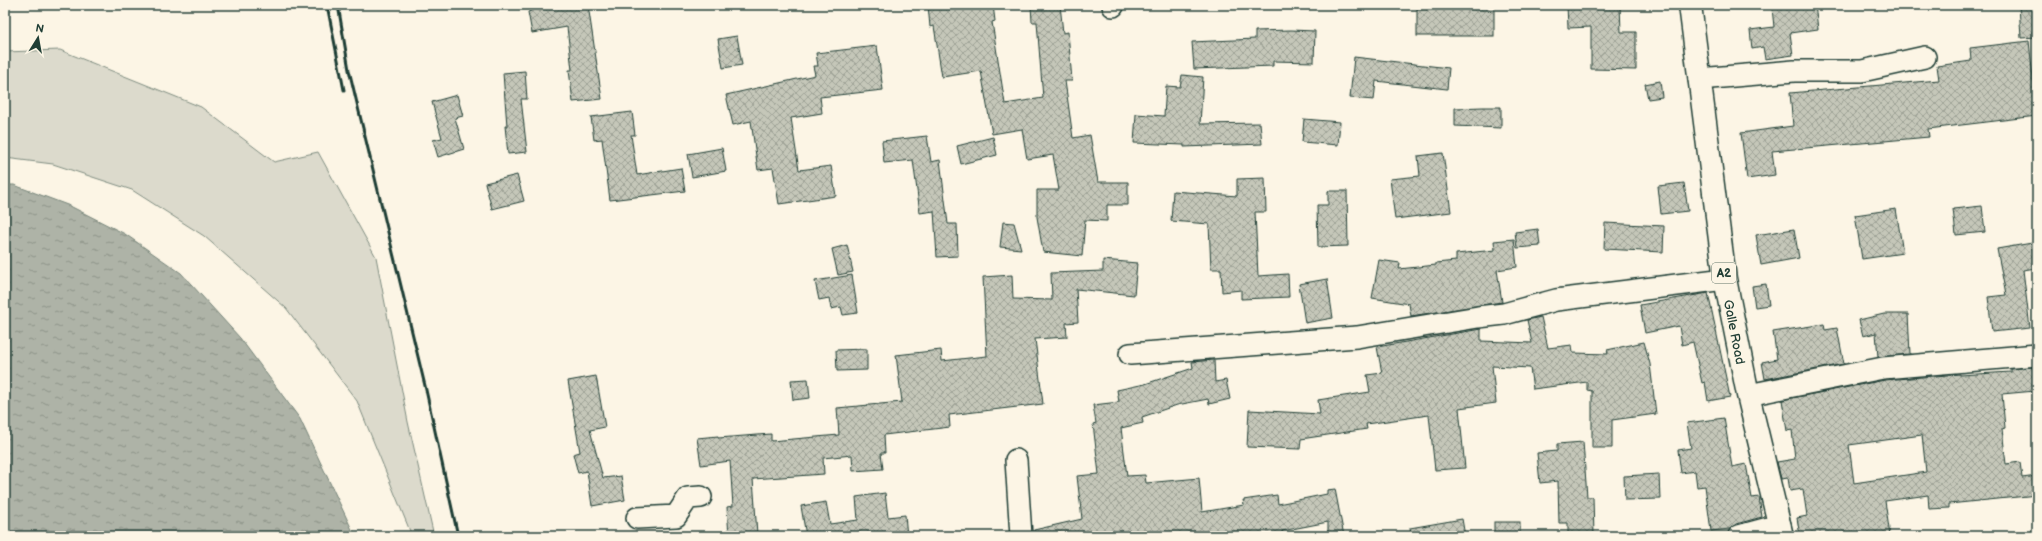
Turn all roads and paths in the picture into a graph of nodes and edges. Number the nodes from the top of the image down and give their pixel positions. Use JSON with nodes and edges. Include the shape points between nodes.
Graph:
{"nodes":[{"id":1,"x":1690,"y":5,"type":"edge"},
{"id":2,"x":1925,"y":57,"type":"dead end"},
{"id":3,"x":1699,"y":79,"type":"junction"},
{"id":4,"x":1725,"y":279,"type":"junction"},
{"id":5,"x":1130,"y":354,"type":"dead end"},
{"id":6,"x":2037,"y":355,"type":"edge"},
{"id":7,"x":1748,"y":395,"type":"junction"},
{"id":8,"x":1016,"y":460,"type":"dead end"},
{"id":9,"x":701,"y":497,"type":"dead end"},
{"id":10,"x":637,"y":518,"type":"dead end"},
{"id":11,"x":1781,"y":531,"type":"edge"},
{"id":12,"x":1021,"y":536,"type":"edge"},
{"id":13,"x":1739,"y":536,"type":"edge"}],
"edges":[{"from":1,"to":3,"type":"highway","name":"Galle Road","number":"A2"},
{"from":2,"to":3,"type":"street","via":[[1862,71],[1794,71]]},
{"from":3,"to":4,"type":"highway","name":"Galle Road","number":"A2"},
{"from":4,"to":5,"type":"street","via":[[1556,300],[1504,314],[1357,337]]},
{"from":4,"to":7,"type":"highway","name":"Galle Road","number":"A2"},
{"from":6,"to":7,"type":"street","via":[[1883,368]]},
{"from":7,"to":11,"type":"highway","name":"Galle Road","number":"A2"},
{"from":8,"to":12,"type":"street"},
{"from":9,"to":10,"type":"street","via":[[688,498],[676,516]]},
{"from":11,"to":13,"type":"street"}]}
